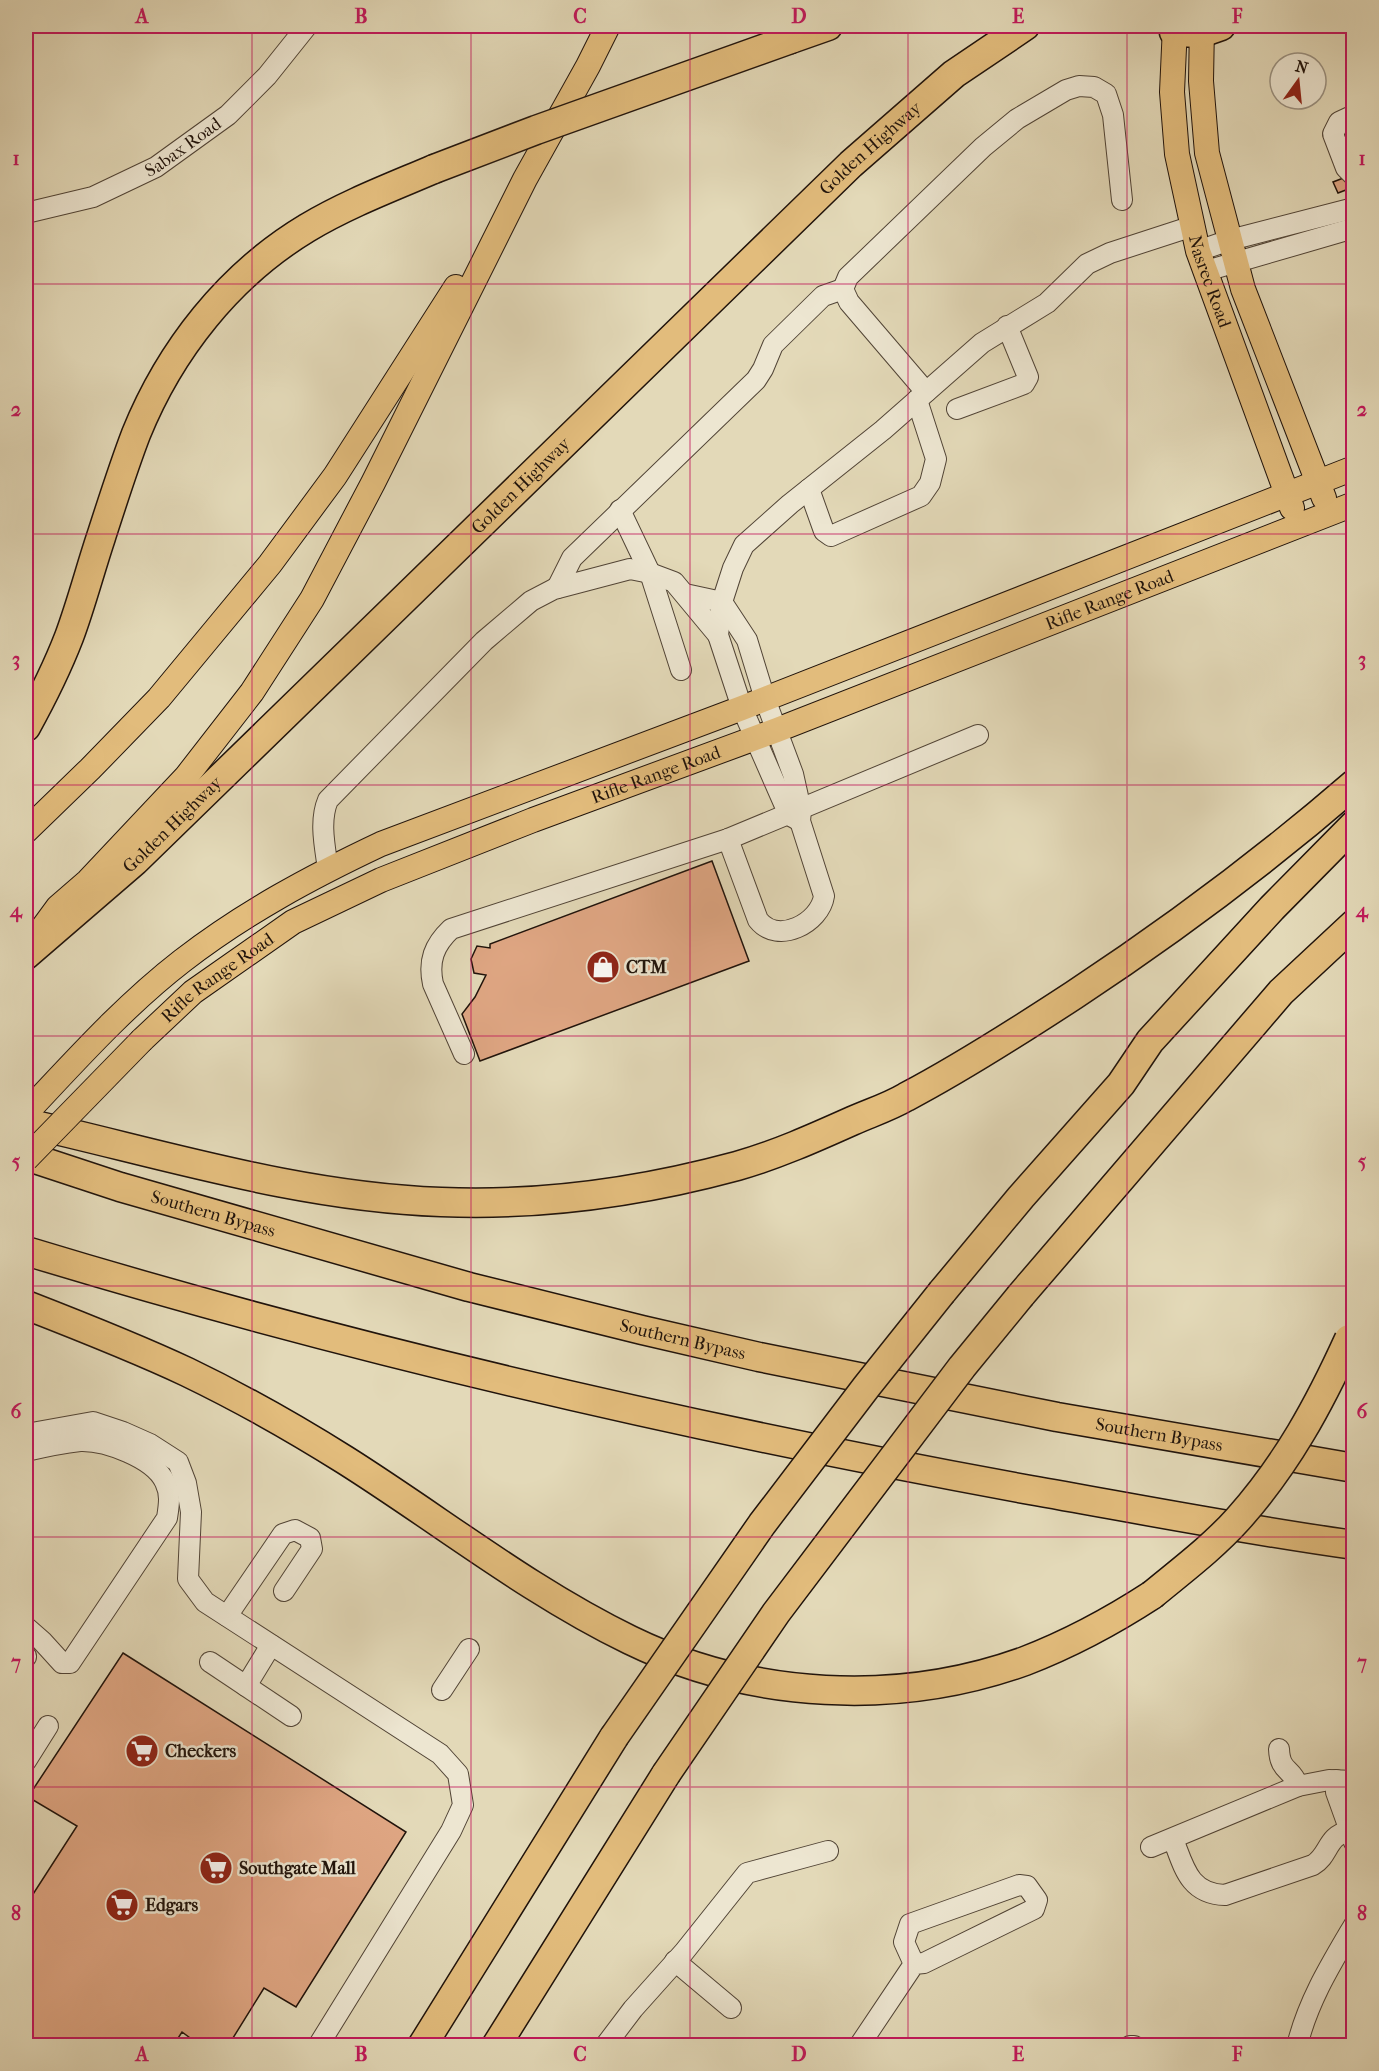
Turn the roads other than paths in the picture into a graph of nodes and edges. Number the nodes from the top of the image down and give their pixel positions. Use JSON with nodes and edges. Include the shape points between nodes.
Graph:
{"nodes":[{"id":1,"x":306,"y":26,"type":"edge"},
{"id":2,"x":608,"y":26,"type":"edge"},
{"id":3,"x":828,"y":26,"type":"edge"},
{"id":4,"x":1025,"y":26,"type":"edge"},
{"id":5,"x":1195,"y":28,"type":"edge"},
{"id":6,"x":1353,"y":115,"type":"edge"},
{"id":7,"x":1353,"y":176,"type":"edge"},
{"id":8,"x":525,"y":179,"type":"junction"},
{"id":9,"x":1122,"y":200,"type":"dead end"},
{"id":10,"x":1353,"y":208,"type":"edge"},
{"id":11,"x":26,"y":213,"type":"edge"},
{"id":12,"x":1193,"y":226,"type":"junction"},
{"id":13,"x":1353,"y":228,"type":"edge"},
{"id":14,"x":1233,"y":251,"type":"junction"},
{"id":15,"x":1202,"y":261,"type":"junction"},
{"id":16,"x":843,"y":289,"type":"junction"},
{"id":17,"x":1007,"y":326,"type":"junction"},
{"id":18,"x":921,"y":396,"type":"junction"},
{"id":19,"x":957,"y":409,"type":"dead end"},
{"id":20,"x":1291,"y":415,"type":"junction"},
{"id":21,"x":1267,"y":439,"type":"junction"},
{"id":22,"x":1353,"y":467,"type":"edge"},
{"id":23,"x":1317,"y":483,"type":"junction"},
{"id":24,"x":809,"y":489,"type":"junction"},
{"id":25,"x":1287,"y":493,"type":"junction"},
{"id":26,"x":1353,"y":504,"type":"edge"},
{"id":27,"x":620,"y":510,"type":"junction"},
{"id":28,"x":1236,"y":513,"type":"junction"},
{"id":29,"x":1330,"y":513,"type":"junction"},
{"id":30,"x":1297,"y":526,"type":"junction"},
{"id":31,"x":650,"y":573,"type":"junction"},
{"id":32,"x":557,"y":588,"type":"junction"},
{"id":33,"x":685,"y":594,"type":"junction"},
{"id":34,"x":722,"y":602,"type":"junction"},
{"id":35,"x":718,"y":635,"type":"junction"},
{"id":36,"x":681,"y":670,"type":"dead end"},
{"id":37,"x":765,"y":699,"type":"junction"},
{"id":38,"x":742,"y":708,"type":"junction"},
{"id":39,"x":26,"y":727,"type":"edge"},
{"id":40,"x":766,"y":734,"type":"junction"},
{"id":41,"x":978,"y":735,"type":"dead end"},
{"id":42,"x":1353,"y":784,"type":"edge"},
{"id":43,"x":797,"y":815,"type":"junction"},
{"id":44,"x":1353,"y":825,"type":"edge"},
{"id":45,"x":26,"y":831,"type":"edge"},
{"id":46,"x":728,"y":839,"type":"junction"},
{"id":47,"x":328,"y":869,"type":"junction"},
{"id":48,"x":1353,"y":924,"type":"edge"},
{"id":49,"x":26,"y":955,"type":"edge"},
{"id":50,"x":464,"y":1054,"type":"dead end"},
{"id":51,"x":26,"y":1113,"type":"edge"},
{"id":52,"x":26,"y":1124,"type":"edge"},
{"id":53,"x":26,"y":1158,"type":"edge"},
{"id":54,"x":26,"y":1251,"type":"edge"},
{"id":55,"x":26,"y":1305,"type":"edge"},
{"id":56,"x":1351,"y":1331,"type":"edge"},
{"id":57,"x":26,"y":1434,"type":"edge"},
{"id":58,"x":26,"y":1451,"type":"edge"},
{"id":59,"x":1353,"y":1468,"type":"edge"},
{"id":60,"x":1353,"y":1545,"type":"edge"},
{"id":61,"x":284,"y":1592,"type":"dead end"},
{"id":62,"x":227,"y":1616,"type":"junction"},
{"id":63,"x":26,"y":1627,"type":"edge"},
{"id":64,"x":272,"y":1645,"type":"junction"},
{"id":65,"x":469,"y":1649,"type":"dead end"},
{"id":66,"x":210,"y":1662,"type":"dead end"},
{"id":67,"x":246,"y":1686,"type":"junction"},
{"id":68,"x":442,"y":1690,"type":"dead end"},
{"id":69,"x":291,"y":1716,"type":"dead end"},
{"id":70,"x":48,"y":1726,"type":"dead end"},
{"id":71,"x":1279,"y":1749,"type":"dead end"},
{"id":72,"x":26,"y":1761,"type":"edge"},
{"id":73,"x":1345,"y":1781,"type":"edge"},
{"id":74,"x":1298,"y":1786,"type":"junction"},
{"id":75,"x":1351,"y":1836,"type":"edge"},
{"id":76,"x":1173,"y":1839,"type":"junction"},
{"id":77,"x":1151,"y":1847,"type":"dead end"},
{"id":78,"x":828,"y":1851,"type":"dead end"},
{"id":79,"x":1353,"y":1924,"type":"edge"},
{"id":80,"x":675,"y":1961,"type":"junction"},
{"id":81,"x":914,"y":1964,"type":"junction"},
{"id":82,"x":731,"y":2008,"type":"dead end"},
{"id":83,"x":318,"y":2046,"type":"edge"},
{"id":84,"x":422,"y":2046,"type":"edge"},
{"id":85,"x":496,"y":2046,"type":"edge"},
{"id":86,"x":605,"y":2046,"type":"edge"},
{"id":87,"x":859,"y":2046,"type":"edge"},
{"id":88,"x":1297,"y":2046,"type":"edge"}],
"edges":[{"from":1,"to":11,"type":"street","name":"Sabax Road","via":[[267,76],[228,115],[156,167],[93,197]]},
{"from":2,"to":8,"type":"main road"},
{"from":3,"to":39,"type":"highway","bridge":true,"via":[[434,169],[307,228],[258,263],[192,332],[170,366],[137,433],[69,637]]},
{"from":4,"to":49,"type":"highway","name":"Golden Highway","via":[[954,74],[851,164],[135,861]]},
{"from":5,"to":12,"type":"main road","name":"Nasrec Road","via":[[1172,92],[1177,154]]},
{"from":5,"to":14,"type":"main road","name":"Nasrec Road","via":[[1207,153]]},
{"from":6,"to":7,"type":"street","via":[[1339,122],[1333,134]]},
{"from":8,"to":45,"type":"main road","via":[[336,476],[270,564],[159,698]]},
{"from":8,"to":49,"type":"main road","via":[[312,599],[252,693],[186,777],[58,907]]},
{"from":9,"to":16,"type":"street","via":[[1113,115],[1106,94],[1094,87],[1066,90],[1034,108],[982,147],[848,277]]},
{"from":10,"to":14,"type":"street"},
{"from":12,"to":15,"type":"main road","name":"Nasrec Road"},
{"from":12,"to":17,"type":"street","via":[[1110,252],[1087,264],[1047,303]]},
{"from":13,"to":14,"type":"street"},
{"from":14,"to":15,"type":"street"},
{"from":14,"to":20,"type":"main road","name":"Nasrec Road","via":[[1243,289]]},
{"from":15,"to":21,"type":"main road","name":"Nasrec Road"},
{"from":16,"to":18,"type":"street"},
{"from":16,"to":27,"type":"street","via":[[823,296],[773,345],[756,380]]},
{"from":17,"to":18,"type":"street","via":[[981,343]]},
{"from":17,"to":19,"type":"street","via":[[1028,377],[1024,384]]},
{"from":18,"to":24,"type":"street"},
{"from":18,"to":24,"type":"street","via":[[936,459],[930,483],[921,496],[831,536],[824,531]]},
{"from":20,"to":22,"type":"main road","via":[[1326,458]]},
{"from":20,"to":23,"type":"main road","name":"Nasrec Road"},
{"from":21,"to":25,"type":"main road","name":"Nasrec Road"},
{"from":21,"to":28,"type":"main road","via":[[1263,483]]},
{"from":22,"to":23,"type":"main road","name":"Rifle Range Road"},
{"from":23,"to":25,"type":"main road","name":"Rifle Range Road"},
{"from":23,"to":29,"type":"main road","name":"Nasrec Road"},
{"from":24,"to":34,"type":"street","via":[[744,545]]},
{"from":25,"to":28,"type":"main road","name":"Rifle Range Road"},
{"from":25,"to":30,"type":"main road","name":"Nasrec Road"},
{"from":26,"to":29,"type":"main road","name":"Rifle Range Road"},
{"from":27,"to":31,"type":"street"},
{"from":27,"to":32,"type":"street","via":[[572,558]]},
{"from":28,"to":37,"type":"main road","name":"Rifle Range Road"},
{"from":29,"to":30,"type":"main road","name":"Rifle Range Road"},
{"from":30,"to":40,"type":"main road","name":"Rifle Range Road"},
{"from":31,"to":32,"type":"street","via":[[630,569]]},
{"from":31,"to":33,"type":"street","via":[[674,582]]},
{"from":31,"to":36,"type":"street"},
{"from":32,"to":47,"type":"street","via":[[531,601],[484,641],[328,800],[323,824]]},
{"from":33,"to":34,"type":"street"},
{"from":33,"to":35,"type":"street"},
{"from":34,"to":35,"type":"street"},
{"from":34,"to":37,"type":"street","via":[[747,640]]},
{"from":35,"to":38,"type":"street"},
{"from":37,"to":38,"type":"main road","name":"Rifle Range Road"},
{"from":37,"to":40,"type":"street"},
{"from":38,"to":40,"type":"street"},
{"from":38,"to":47,"type":"main road","name":"Rifle Range Road","via":[[381,844]]},
{"from":40,"to":43,"type":"street"},
{"from":40,"to":53,"type":"main road","name":"Rifle Range Road","bridge":true,"via":[[381,880],[293,922],[193,992]]},
{"from":41,"to":43,"type":"street"},
{"from":42,"to":52,"type":"highway","via":[[1150,945],[1022,1029],[904,1099],[798,1145],[738,1165],[653,1185],[573,1197],[442,1203],[378,1198],[251,1177]]},
{"from":43,"to":46,"type":"street"},
{"from":43,"to":46,"type":"street","via":[[824,896],[820,908],[798,928],[783,931],[758,920]]},
{"from":44,"to":84,"type":"highway","bridge":true,"via":[[1150,1041],[1121,1084],[1021,1197],[867,1386],[762,1524],[614,1737]]},
{"from":46,"to":50,"type":"street","via":[[451,929],[435,947],[431,973]]},
{"from":47,"to":51,"type":"main road","name":"Rifle Range Road","via":[[259,907],[181,962],[127,1009]]},
{"from":48,"to":85,"type":"highway","bridge":true,"via":[[1281,992],[962,1367],[789,1595],[666,1774]]},
{"from":53,"to":59,"type":"highway","name":"Southern Bypass","via":[[469,1287],[642,1330],[1057,1417]]},
{"from":54,"to":60,"type":"highway","via":[[320,1335],[758,1437],[942,1474]]},
{"from":55,"to":56,"type":"highway","bridge":true,"via":[[130,1346],[236,1397],[344,1460],[576,1612],[630,1641],[706,1671],[814,1690],[921,1686],[964,1679],[1025,1661],[1099,1628],[1152,1595],[1238,1520],[1276,1473],[1324,1394]]},
{"from":57,"to":62,"type":"street","via":[[93,1422],[150,1444],[178,1462],[191,1512],[188,1579],[205,1602]]},
{"from":58,"to":63,"type":"street","via":[[82,1441],[110,1445],[152,1466],[165,1481],[170,1500],[167,1518],[70,1663],[56,1659]]},
{"from":61,"to":62,"type":"street","via":[[312,1549],[310,1538],[295,1530],[283,1534]]},
{"from":62,"to":64,"type":"street"},
{"from":64,"to":67,"type":"street"},
{"from":64,"to":83,"type":"street","via":[[441,1754],[458,1774],[463,1805],[451,1831]]},
{"from":65,"to":68,"type":"street"},
{"from":66,"to":67,"type":"street"},
{"from":67,"to":69,"type":"street"},
{"from":70,"to":72,"type":"street"},
{"from":71,"to":74,"type":"street","via":[[1282,1767],[1293,1775]]},
{"from":73,"to":74,"type":"street"},
{"from":73,"to":75,"type":"street","via":[[1336,1792]]},
{"from":74,"to":76,"type":"street"},
{"from":75,"to":76,"type":"street","via":[[1343,1832],[1333,1839],[1313,1865],[1225,1895],[1210,1893],[1187,1877]]},
{"from":76,"to":77,"type":"street"},
{"from":78,"to":80,"type":"street","via":[[747,1873]]},
{"from":79,"to":88,"type":"street","via":[[1313,2000]]},
{"from":80,"to":82,"type":"street"},
{"from":80,"to":86,"type":"street"},
{"from":81,"to":81,"type":"street","via":[[924,1963],[1034,1909],[1037,1900],[1028,1886],[1019,1886],[910,1924],[904,1942]]},
{"from":81,"to":87,"type":"street"}]}
